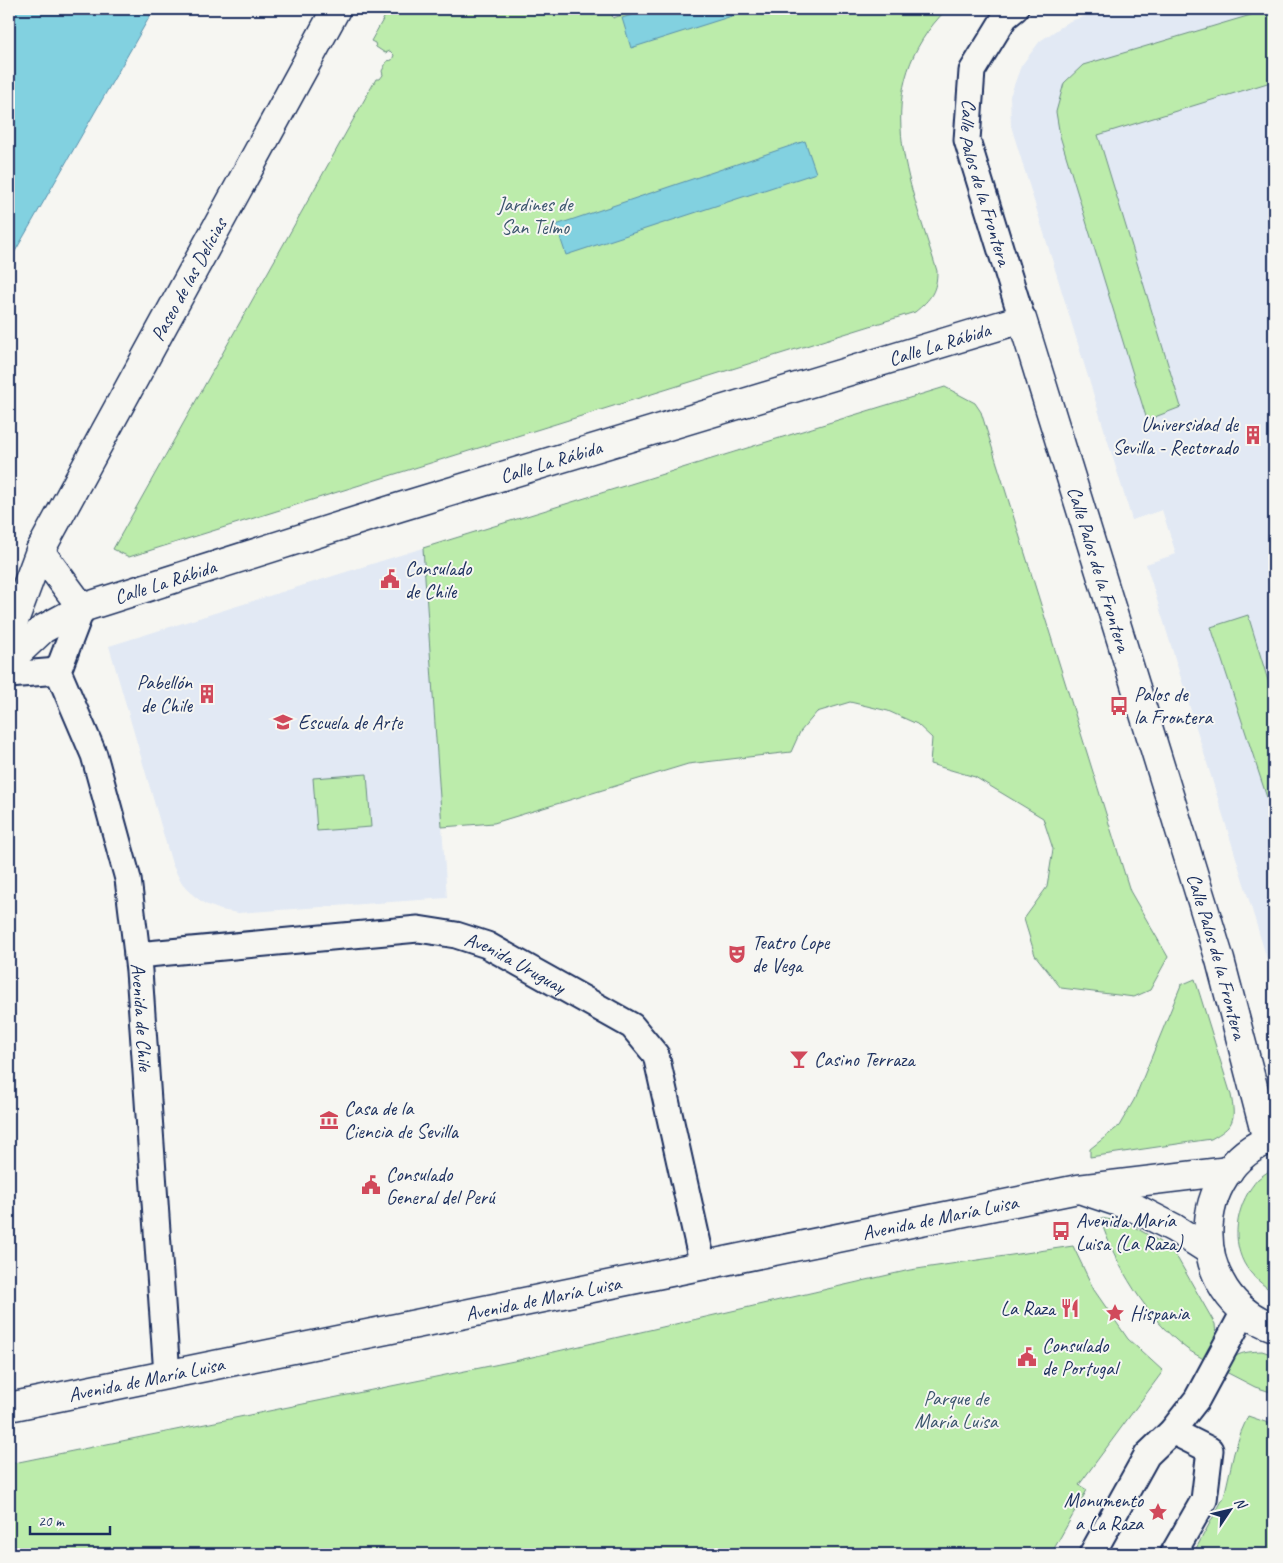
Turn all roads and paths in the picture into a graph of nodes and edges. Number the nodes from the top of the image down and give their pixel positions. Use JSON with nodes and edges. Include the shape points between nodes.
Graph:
{"nodes":[{"id":1,"x":336,"y":9,"type":"edge"},
{"id":2,"x":1015,"y":9,"type":"edge"},
{"id":3,"x":1022,"y":320,"type":"junction"},
{"id":4,"x":40,"y":551,"type":"junction"},
{"id":5,"x":9,"y":590,"type":"edge"},
{"id":6,"x":82,"y":608,"type":"junction"},
{"id":7,"x":9,"y":634,"type":"edge"},
{"id":8,"x":9,"y":661,"type":"edge"},
{"id":9,"x":58,"y":671,"type":"junction"},
{"id":10,"x":9,"y":675,"type":"edge"},
{"id":11,"x":137,"y":955,"type":"junction"},
{"id":12,"x":1270,"y":1139,"type":"edge"},
{"id":13,"x":1229,"y":1171,"type":"junction"},
{"id":14,"x":1078,"y":1189,"type":"junction"},
{"id":15,"x":1210,"y":1251,"type":"junction"},
{"id":16,"x":703,"y":1266,"type":"junction"},
{"id":17,"x":1244,"y":1310,"type":"junction"},
{"id":18,"x":1274,"y":1326,"type":"edge"},
{"id":19,"x":167,"y":1375,"type":"junction"},
{"id":20,"x":9,"y":1407,"type":"edge"},
{"id":21,"x":1172,"y":1431,"type":"junction"},
{"id":22,"x":1092,"y":1554,"type":"edge"},
{"id":23,"x":1173,"y":1554,"type":"edge"}],
"edges":[{"from":1,"to":4,"type":"main road","name":"Paseo de las Delicias"},
{"from":2,"to":3,"type":"street","name":"Calle Palos de la Frontera","via":[[1005,17],[972,71],[967,140]]},
{"from":3,"to":6,"type":"main road","name":"Calle La Rábida","via":[[400,507]]},
{"from":3,"to":12,"type":"main road","name":"Calle Palos de la Frontera","via":[[1220,960]]},
{"from":4,"to":5,"type":"main road","name":"Paseo de las Delicias"},
{"from":4,"to":6,"type":"main road"},
{"from":4,"to":7,"type":"main road","name":"Paseo de las Delicias"},
{"from":6,"to":8,"type":"main road","name":"Calle La Rábida","via":[[43,628]]},
{"from":6,"to":9,"type":"street"},
{"from":9,"to":10,"type":"street"},
{"from":9,"to":11,"type":"street","name":"Avenida de Chile","via":[[94,756],[126,870]]},
{"from":11,"to":16,"type":"street","name":"Avenida Uruguay","via":[[418,929],[456,935],[487,945],[632,1026],[656,1056]]},
{"from":11,"to":19,"type":"street","name":"Avenida de Chile"},
{"from":12,"to":13,"type":"main road","via":[[1252,1148]]},
{"from":13,"to":14,"type":"main road","name":"Avenida de María Luisa"},
{"from":13,"to":15,"type":"main road","via":[[1219,1185],[1209,1217]]},
{"from":14,"to":15,"type":"main road","via":[[1132,1207]]},
{"from":14,"to":16,"type":"main road","name":"Avenida de María Luisa"},
{"from":15,"to":17,"type":"main road","via":[[1222,1284]]},
{"from":16,"to":19,"type":"main road","name":"Avenida de María Luisa"},
{"from":17,"to":18,"type":"main road"},
{"from":17,"to":21,"type":"street","via":[[1196,1399]]},
{"from":19,"to":20,"type":"main road","name":"Avenida de María Luisa"},
{"from":21,"to":22,"type":"street","via":[[1147,1454]]},
{"from":21,"to":23,"type":"street","via":[[1210,1450],[1204,1500]]}]}
